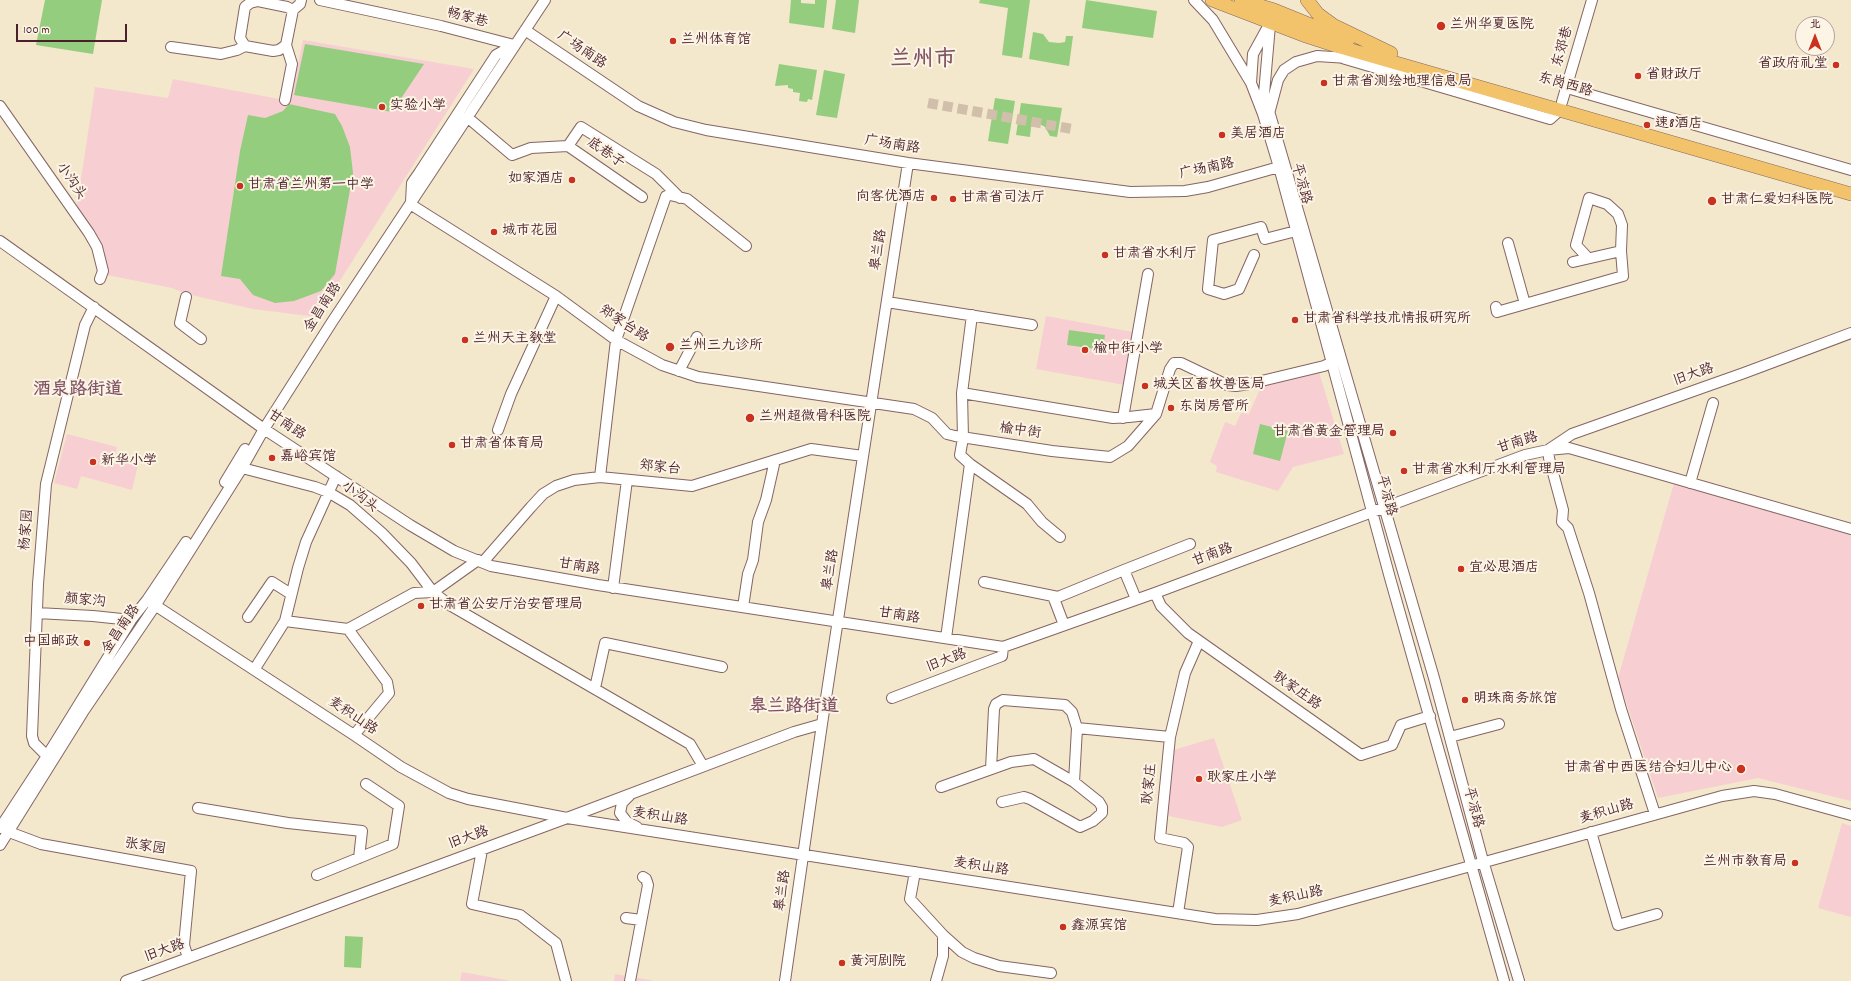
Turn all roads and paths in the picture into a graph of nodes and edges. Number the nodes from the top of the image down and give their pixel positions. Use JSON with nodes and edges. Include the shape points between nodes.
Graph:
{"nodes":[{"id":1,"x":301,"y":0,"type":"edge"},
{"id":2,"x":320,"y":0,"type":"edge"},
{"id":3,"x":545,"y":0,"type":"edge"},
{"id":4,"x":1194,"y":0,"type":"edge"},
{"id":5,"x":1212,"y":0,"type":"edge"},
{"id":6,"x":1241,"y":0,"type":"edge"},
{"id":7,"x":1307,"y":0,"type":"edge"},
{"id":8,"x":1592,"y":0,"type":"edge"},
{"id":9,"x":293,"y":10,"type":"junction"},
{"id":10,"x":1274,"y":11,"type":"edge"},
{"id":11,"x":525,"y":30,"type":"junction"},
{"id":12,"x":286,"y":45,"type":"junction"},
{"id":13,"x":514,"y":45,"type":"junction"},
{"id":14,"x":245,"y":46,"type":"junction"},
{"id":15,"x":171,"y":47,"type":"dead end"},
{"id":16,"x":1390,"y":57,"type":"junction"},
{"id":17,"x":1342,"y":58,"type":"junction"},
{"id":18,"x":1251,"y":83,"type":"junction"},
{"id":19,"x":1566,"y":88,"type":"junction"},
{"id":20,"x":285,"y":100,"type":"dead end"},
{"id":21,"x":0,"y":106,"type":"edge"},
{"id":22,"x":1561,"y":106,"type":"junction"},
{"id":23,"x":1270,"y":112,"type":"junction"},
{"id":24,"x":467,"y":117,"type":"junction"},
{"id":25,"x":568,"y":146,"type":"junction"},
{"id":26,"x":908,"y":164,"type":"junction"},
{"id":27,"x":1279,"y":167,"type":"junction"},
{"id":28,"x":1851,"y":170,"type":"edge"},
{"id":29,"x":1851,"y":185,"type":"edge"},
{"id":30,"x":1851,"y":194,"type":"edge"},
{"id":31,"x":642,"y":197,"type":"dead end"},
{"id":32,"x":680,"y":198,"type":"junction"},
{"id":33,"x":410,"y":204,"type":"junction"},
{"id":34,"x":1296,"y":231,"type":"junction"},
{"id":35,"x":0,"y":241,"type":"edge"},
{"id":36,"x":1508,"y":243,"type":"dead end"},
{"id":37,"x":746,"y":246,"type":"dead end"},
{"id":38,"x":1621,"y":251,"type":"junction"},
{"id":39,"x":1254,"y":255,"type":"dead end"},
{"id":40,"x":1588,"y":258,"type":"junction"},
{"id":41,"x":1573,"y":262,"type":"dead end"},
{"id":42,"x":1148,"y":274,"type":"dead end"},
{"id":43,"x":100,"y":279,"type":"dead end"},
{"id":44,"x":556,"y":296,"type":"junction"},
{"id":45,"x":186,"y":297,"type":"dead end"},
{"id":46,"x":887,"y":302,"type":"junction"},
{"id":47,"x":1524,"y":304,"type":"junction"},
{"id":48,"x":94,"y":307,"type":"junction"},
{"id":49,"x":1496,"y":307,"type":"dead end"},
{"id":50,"x":972,"y":315,"type":"junction"},
{"id":51,"x":1032,"y":325,"type":"dead end"},
{"id":52,"x":1851,"y":333,"type":"edge"},
{"id":53,"x":698,"y":337,"type":"dead end"},
{"id":54,"x":201,"y":339,"type":"dead end"},
{"id":55,"x":616,"y":340,"type":"junction"},
{"id":56,"x":1337,"y":360,"type":"junction"},
{"id":57,"x":679,"y":371,"type":"junction"},
{"id":58,"x":962,"y":393,"type":"junction"},
{"id":59,"x":872,"y":401,"type":"junction"},
{"id":60,"x":1713,"y":403,"type":"dead end"},
{"id":61,"x":1156,"y":414,"type":"junction"},
{"id":62,"x":1122,"y":418,"type":"junction"},
{"id":63,"x":264,"y":429,"type":"junction"},
{"id":64,"x":498,"y":430,"type":"dead end"},
{"id":65,"x":963,"y":438,"type":"junction"},
{"id":66,"x":1548,"y":450,"type":"junction"},
{"id":67,"x":863,"y":456,"type":"junction"},
{"id":68,"x":775,"y":460,"type":"junction"},
{"id":69,"x":970,"y":464,"type":"junction"},
{"id":70,"x":242,"y":468,"type":"junction"},
{"id":71,"x":336,"y":476,"type":"junction"},
{"id":72,"x":600,"y":477,"type":"junction"},
{"id":73,"x":627,"y":480,"type":"junction"},
{"id":74,"x":1690,"y":483,"type":"junction"},
{"id":75,"x":328,"y":492,"type":"junction"},
{"id":76,"x":1384,"y":508,"type":"junction"},
{"id":77,"x":1373,"y":512,"type":"junction"},
{"id":78,"x":1851,"y":528,"type":"edge"},
{"id":79,"x":1060,"y":537,"type":"dead end"},
{"id":80,"x":1190,"y":544,"type":"dead end"},
{"id":81,"x":480,"y":561,"type":"junction"},
{"id":82,"x":1124,"y":570,"type":"junction"},
{"id":83,"x":984,"y":582,"type":"dead end"},
{"id":84,"x":613,"y":588,"type":"junction"},
{"id":85,"x":433,"y":592,"type":"junction"},
{"id":86,"x":1155,"y":593,"type":"junction"},
{"id":87,"x":291,"y":594,"type":"junction"},
{"id":88,"x":1053,"y":596,"type":"junction"},
{"id":89,"x":1136,"y":600,"type":"junction"},
{"id":90,"x":151,"y":603,"type":"junction"},
{"id":91,"x":743,"y":607,"type":"junction"},
{"id":92,"x":37,"y":613,"type":"junction"},
{"id":93,"x":248,"y":617,"type":"dead end"},
{"id":94,"x":131,"y":620,"type":"junction"},
{"id":95,"x":838,"y":621,"type":"junction"},
{"id":96,"x":285,"y":622,"type":"junction"},
{"id":97,"x":1064,"y":625,"type":"junction"},
{"id":98,"x":348,"y":629,"type":"junction"},
{"id":99,"x":946,"y":638,"type":"junction"},
{"id":100,"x":1199,"y":641,"type":"junction"},
{"id":101,"x":1003,"y":647,"type":"junction"},
{"id":102,"x":722,"y":668,"type":"dead end"},
{"id":103,"x":254,"y":670,"type":"junction"},
{"id":104,"x":595,"y":688,"type":"junction"},
{"id":105,"x":892,"y":698,"type":"dead end"},
{"id":106,"x":1430,"y":716,"type":"junction"},
{"id":107,"x":822,"y":724,"type":"junction"},
{"id":108,"x":1499,"y":724,"type":"dead end"},
{"id":109,"x":1077,"y":728,"type":"junction"},
{"id":110,"x":354,"y":734,"type":"junction"},
{"id":111,"x":1170,"y":737,"type":"junction"},
{"id":112,"x":1450,"y":738,"type":"junction"},
{"id":113,"x":47,"y":756,"type":"junction"},
{"id":114,"x":703,"y":766,"type":"junction"},
{"id":115,"x":990,"y":769,"type":"junction"},
{"id":116,"x":1074,"y":782,"type":"junction"},
{"id":117,"x":366,"y":784,"type":"dead end"},
{"id":118,"x":941,"y":787,"type":"dead end"},
{"id":119,"x":641,"y":790,"type":"junction"},
{"id":120,"x":1002,"y":802,"type":"dead end"},
{"id":121,"x":502,"y":806,"type":"junction"},
{"id":122,"x":198,"y":808,"type":"dead end"},
{"id":123,"x":1655,"y":814,"type":"junction"},
{"id":124,"x":1851,"y":815,"type":"edge"},
{"id":125,"x":567,"y":818,"type":"junction"},
{"id":126,"x":4,"y":830,"type":"edge"},
{"id":127,"x":652,"y":831,"type":"junction"},
{"id":128,"x":1591,"y":832,"type":"junction"},
{"id":129,"x":516,"y":837,"type":"junction"},
{"id":130,"x":0,"y":845,"type":"edge"},
{"id":131,"x":482,"y":850,"type":"junction"},
{"id":132,"x":803,"y":854,"type":"junction"},
{"id":133,"x":359,"y":858,"type":"junction"},
{"id":134,"x":1483,"y":861,"type":"junction"},
{"id":135,"x":1471,"y":865,"type":"junction"},
{"id":136,"x":915,"y":872,"type":"junction"},
{"id":137,"x":317,"y":875,"type":"dead end"},
{"id":138,"x":643,"y":877,"type":"dead end"},
{"id":139,"x":1178,"y":913,"type":"junction"},
{"id":140,"x":1657,"y":914,"type":"dead end"},
{"id":141,"x":626,"y":918,"type":"dead end"},
{"id":142,"x":641,"y":920,"type":"junction"},
{"id":143,"x":943,"y":935,"type":"junction"},
{"id":144,"x":188,"y":958,"type":"junction"},
{"id":145,"x":1051,"y":973,"type":"dead end"},
{"id":146,"x":126,"y":981,"type":"edge"},
{"id":147,"x":566,"y":981,"type":"edge"},
{"id":148,"x":630,"y":981,"type":"edge"},
{"id":149,"x":785,"y":981,"type":"edge"},
{"id":150,"x":936,"y":981,"type":"edge"},
{"id":151,"x":1504,"y":981,"type":"edge"},
{"id":152,"x":1519,"y":981,"type":"edge"}],
"edges":[{"from":1,"to":9,"type":"street"},
{"from":2,"to":13,"type":"street","name":"畅家巷","via":[[441,26]]},
{"from":3,"to":11,"type":"street","name":"金昌南路"},
{"from":4,"to":18,"type":"street","via":[[1213,20]]},
{"from":5,"to":10,"type":"main road"},
{"from":6,"to":10,"type":"main road"},
{"from":7,"to":16,"type":"main road","via":[[1318,14],[1333,26]]},
{"from":8,"to":19,"type":"street","name":"东郊巷"},
{"from":9,"to":12,"type":"street"},
{"from":9,"to":14,"type":"street","via":[[258,1],[250,3],[245,7],[240,38]]},
{"from":10,"to":16,"type":"main road","name":"东岗西路"},
{"from":10,"to":18,"type":"street","name":"平凉路","via":[[1253,54]]},
{"from":10,"to":23,"type":"street","name":"平凉路","via":[[1264,94]]},
{"from":11,"to":13,"type":"street","name":"金昌南路"},
{"from":11,"to":26,"type":"street","name":"广场南路","via":[[638,106],[674,122],[706,130]]},
{"from":12,"to":14,"type":"street","via":[[279,50]]},
{"from":12,"to":20,"type":"street","via":[[292,64]]},
{"from":13,"to":24,"type":"street","name":"金昌南路"},
{"from":13,"to":33,"type":"street","name":"金昌南路","via":[[496,55],[412,184]]},
{"from":14,"to":15,"type":"street","via":[[221,54]]},
{"from":16,"to":17,"type":"street"},
{"from":16,"to":22,"type":"main road","name":"东岗西路"},
{"from":17,"to":22,"type":"street","name":"东岗西路","via":[[1550,119]]},
{"from":17,"to":23,"type":"street","via":[[1307,58],[1290,66],[1278,80]]},
{"from":18,"to":27,"type":"street","name":"平凉路"},
{"from":19,"to":22,"type":"street","name":"东郊巷"},
{"from":19,"to":28,"type":"street"},
{"from":21,"to":43,"type":"street","name":"小沟头","via":[[89,233],[97,247],[103,271]]},
{"from":22,"to":29,"type":"main road","name":"东岗西路"},
{"from":22,"to":30,"type":"main road","name":"东岗西路"},
{"from":23,"to":56,"type":"street","name":"平凉路"},
{"from":24,"to":25,"type":"street","name":"底巷子","via":[[512,155],[530,148]]},
{"from":24,"to":33,"type":"street","name":"金昌南路"},
{"from":25,"to":31,"type":"street","name":"底巷子"},
{"from":25,"to":32,"type":"street","via":[[580,127],[656,174]]},
{"from":26,"to":27,"type":"street","name":"广场南路","via":[[1130,192],[1161,193],[1208,187]]},
{"from":26,"to":46,"type":"street","name":"皋兰路"},
{"from":27,"to":34,"type":"street","name":"平凉路"},
{"from":32,"to":37,"type":"street","via":[[687,199]]},
{"from":32,"to":55,"type":"street","via":[[666,196]]},
{"from":33,"to":44,"type":"street","name":"郑家台路"},
{"from":33,"to":63,"type":"street","name":"金昌南路"},
{"from":34,"to":39,"type":"street","via":[[1265,240],[1261,226],[1213,240],[1208,289],[1224,294],[1239,290]]},
{"from":34,"to":56,"type":"street","name":"平凉路"},
{"from":35,"to":48,"type":"street","name":"甘南路"},
{"from":36,"to":47,"type":"street"},
{"from":38,"to":40,"type":"street"},
{"from":38,"to":40,"type":"street","via":[[1622,225],[1618,214],[1607,204],[1589,198],[1576,245]]},
{"from":38,"to":47,"type":"street","via":[[1623,276]]},
{"from":40,"to":41,"type":"street"},
{"from":42,"to":62,"type":"street"},
{"from":44,"to":55,"type":"street","name":"郑家台路"},
{"from":44,"to":64,"type":"street","via":[[514,387]]},
{"from":45,"to":54,"type":"street","via":[[180,323]]},
{"from":46,"to":50,"type":"street"},
{"from":46,"to":59,"type":"street","name":"皋兰路"},
{"from":47,"to":49,"type":"street","via":[[1497,312]]},
{"from":48,"to":63,"type":"street","name":"甘南路"},
{"from":48,"to":92,"type":"street","name":"杨家园","via":[[85,325],[46,484]]},
{"from":50,"to":51,"type":"street"},
{"from":50,"to":58,"type":"street"},
{"from":52,"to":66,"type":"street","name":"旧大路","via":[[1572,434]]},
{"from":53,"to":57,"type":"street"},
{"from":55,"to":57,"type":"street","name":"郑家台路","via":[[662,365]]},
{"from":55,"to":72,"type":"street"},
{"from":56,"to":61,"type":"street","name":"榆中街","via":[[1236,386],[1227,385],[1181,363],[1174,363]]},
{"from":56,"to":76,"type":"street","name":"平凉路"},
{"from":56,"to":77,"type":"street","name":"平凉路"},
{"from":57,"to":59,"type":"street","name":"郑家台路","via":[[698,377]]},
{"from":58,"to":62,"type":"street","name":"榆中街"},
{"from":58,"to":65,"type":"street"},
{"from":59,"to":65,"type":"street","name":"榆中街","via":[[914,409],[932,418],[947,434]]},
{"from":59,"to":67,"type":"street","name":"皋兰路"},
{"from":60,"to":74,"type":"street"},
{"from":61,"to":62,"type":"street","name":"榆中街"},
{"from":61,"to":65,"type":"street","name":"榆中街","via":[[1128,446],[1110,457]]},
{"from":63,"to":70,"type":"street","name":"金昌南路"},
{"from":63,"to":71,"type":"street","name":"甘南路"},
{"from":63,"to":90,"type":"street","name":"金昌南路","via":[[246,448]]},
{"from":65,"to":69,"type":"street","via":[[960,455]]},
{"from":66,"to":74,"type":"street","name":"甘南路","via":[[1569,448]]},
{"from":66,"to":76,"type":"street","name":"甘南路","via":[[1525,455]]},
{"from":66,"to":123,"type":"street","via":[[1563,510],[1562,522],[1568,528],[1589,593],[1621,709]]},
{"from":67,"to":68,"type":"street","name":"郑家台","via":[[811,449]]},
{"from":67,"to":95,"type":"street","name":"皋兰路"},
{"from":68,"to":73,"type":"street","name":"郑家台","via":[[692,486]]},
{"from":68,"to":91,"type":"street","via":[[758,522]]},
{"from":69,"to":79,"type":"street","via":[[1027,504],[1042,522]]},
{"from":69,"to":99,"type":"street"},
{"from":70,"to":75,"type":"street","name":"小沟头"},
{"from":70,"to":90,"type":"street","name":"金昌南路"},
{"from":71,"to":75,"type":"street"},
{"from":71,"to":81,"type":"street","name":"甘南路","via":[[454,551]]},
{"from":72,"to":73,"type":"street","name":"郑家台"},
{"from":72,"to":81,"type":"street","name":"郑家台","via":[[574,480],[543,494]]},
{"from":73,"to":84,"type":"street"},
{"from":74,"to":78,"type":"street","name":"甘南路"},
{"from":75,"to":85,"type":"street","name":"小沟头","via":[[350,506],[382,533],[411,563]]},
{"from":75,"to":87,"type":"street","via":[[306,542]]},
{"from":76,"to":77,"type":"street","name":"甘南路"},
{"from":76,"to":112,"type":"street","name":"平凉路"},
{"from":77,"to":86,"type":"street","name":"甘南路"},
{"from":77,"to":106,"type":"street","name":"平凉路"},
{"from":80,"to":82,"type":"street"},
{"from":81,"to":84,"type":"street","name":"甘南路","via":[[491,566]]},
{"from":81,"to":85,"type":"street","name":"郑家台"},
{"from":82,"to":88,"type":"street","via":[[1058,597]]},
{"from":82,"to":89,"type":"street"},
{"from":83,"to":88,"type":"street"},
{"from":84,"to":91,"type":"street","name":"甘南路"},
{"from":85,"to":98,"type":"street","via":[[414,593]]},
{"from":85,"to":104,"type":"street","name":"小沟头","via":[[495,632]]},
{"from":86,"to":89,"type":"street","name":"甘南路"},
{"from":86,"to":100,"type":"street","name":"耿家庄路","via":[[1161,606]]},
{"from":87,"to":93,"type":"street","via":[[272,582]]},
{"from":87,"to":96,"type":"street"},
{"from":88,"to":97,"type":"street"},
{"from":89,"to":97,"type":"street","name":"甘南路"},
{"from":90,"to":94,"type":"street","name":"金昌南路"},
{"from":90,"to":103,"type":"street","name":"麦积山路"},
{"from":90,"to":126,"type":"street","name":"金昌南路","via":[[83,712]]},
{"from":91,"to":95,"type":"street","name":"甘南路"},
{"from":92,"to":94,"type":"street","name":"颜家沟"},
{"from":92,"to":113,"type":"street","name":"杨家园","via":[[32,736],[34,743]]},
{"from":94,"to":113,"type":"street","name":"金昌南路"},
{"from":95,"to":99,"type":"street","name":"甘南路"},
{"from":95,"to":107,"type":"street","name":"皋兰路"},
{"from":96,"to":98,"type":"street"},
{"from":96,"to":103,"type":"street"},
{"from":97,"to":101,"type":"street","name":"甘南路"},
{"from":98,"to":110,"type":"street","via":[[387,682],[389,693]]},
{"from":99,"to":101,"type":"street","name":"甘南路"},
{"from":100,"to":106,"type":"street","name":"耿家庄路","via":[[1361,754],[1392,746],[1401,725]]},
{"from":100,"to":111,"type":"street","name":"耿家庄","via":[[1185,673]]},
{"from":101,"to":105,"type":"street","name":"旧大路","via":[[1002,656]]},
{"from":102,"to":104,"type":"street","via":[[605,643]]},
{"from":103,"to":110,"type":"street","name":"麦积山路"},
{"from":104,"to":114,"type":"street","name":"小沟头","via":[[690,744]]},
{"from":106,"to":135,"type":"street","name":"平凉路"},
{"from":107,"to":114,"type":"street","name":"旧大路"},
{"from":107,"to":132,"type":"street","name":"皋兰路"},
{"from":108,"to":112,"type":"street"},
{"from":109,"to":111,"type":"street"},
{"from":109,"to":115,"type":"street","via":[[1072,712],[1065,705],[1003,700],[996,704],[994,709]]},
{"from":109,"to":116,"type":"street"},
{"from":110,"to":121,"type":"street","name":"麦积山路","via":[[400,767],[449,793]]},
{"from":111,"to":139,"type":"street","name":"耿家庄","via":[[1160,838],[1184,843],[1188,847]]},
{"from":112,"to":134,"type":"street","name":"平凉路"},
{"from":113,"to":126,"type":"street","name":"金昌南路"},
{"from":114,"to":119,"type":"street","name":"旧大路"},
{"from":115,"to":116,"type":"street","via":[[1011,762],[1034,759]]},
{"from":115,"to":118,"type":"street"},
{"from":116,"to":120,"type":"street","via":[[1102,807],[1102,812],[1093,821],[1080,827],[1024,797]]},
{"from":117,"to":133,"type":"street","via":[[399,806],[393,844]]},
{"from":119,"to":125,"type":"street","name":"旧大路"},
{"from":119,"to":127,"type":"street","via":[[624,799],[620,814],[627,822]]},
{"from":121,"to":125,"type":"street","name":"麦积山路"},
{"from":121,"to":129,"type":"street","via":[[523,813],[530,820],[528,829]]},
{"from":122,"to":133,"type":"street","via":[[362,831]]},
{"from":123,"to":124,"type":"street","name":"麦积山路","via":[[1722,796],[1754,791],[1775,794]]},
{"from":123,"to":128,"type":"street","name":"麦积山路"},
{"from":125,"to":127,"type":"street","name":"麦积山路"},
{"from":125,"to":129,"type":"street","name":"旧大路"},
{"from":126,"to":130,"type":"street","name":"金昌南路"},
{"from":126,"to":144,"type":"street","name":"张家园","via":[[41,844],[191,871],[184,945]]},
{"from":127,"to":132,"type":"street","name":"麦积山路"},
{"from":128,"to":134,"type":"street","name":"麦积山路"},
{"from":128,"to":140,"type":"street","via":[[1618,925]]},
{"from":129,"to":131,"type":"street","name":"旧大路"},
{"from":131,"to":144,"type":"street","name":"旧大路"},
{"from":131,"to":147,"type":"street","via":[[472,904],[520,915],[556,943]]},
{"from":132,"to":136,"type":"street","name":"麦积山路"},
{"from":132,"to":149,"type":"street","name":"皋兰路"},
{"from":133,"to":137,"type":"street"},
{"from":134,"to":135,"type":"street","name":"麦积山路"},
{"from":134,"to":152,"type":"street","name":"平凉路"},
{"from":135,"to":139,"type":"street","name":"麦积山路","via":[[1298,914],[1257,920],[1215,919]]},
{"from":135,"to":151,"type":"street","name":"平凉路"},
{"from":136,"to":139,"type":"street","name":"麦积山路"},
{"from":136,"to":143,"type":"street","via":[[910,899]]},
{"from":138,"to":142,"type":"street","via":[[648,885]]},
{"from":141,"to":142,"type":"street"},
{"from":142,"to":148,"type":"street"},
{"from":143,"to":145,"type":"street","via":[[962,952],[974,958],[999,966]]},
{"from":143,"to":150,"type":"street","via":[[943,956]]},
{"from":144,"to":146,"type":"street","name":"旧大路"}]}
